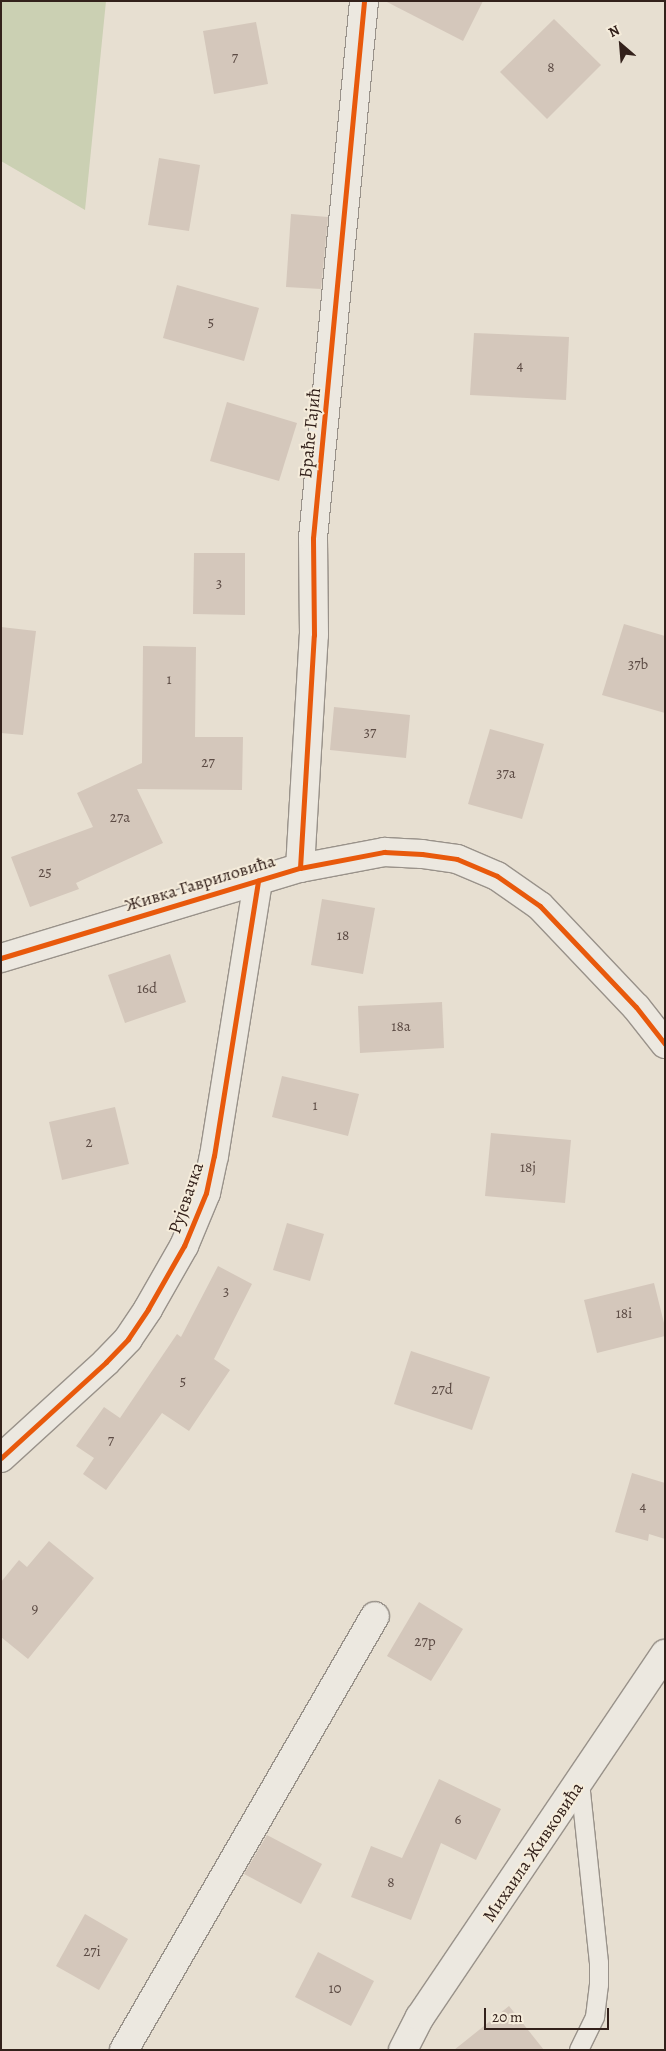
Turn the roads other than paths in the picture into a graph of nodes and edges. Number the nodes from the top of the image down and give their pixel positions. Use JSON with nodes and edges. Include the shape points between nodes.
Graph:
{"nodes":[{"id":1,"x":364,"y":1,"type":"edge"},
{"id":2,"x":300,"y":868,"type":"junction"},
{"id":3,"x":258,"y":880,"type":"junction"},
{"id":4,"x":1,"y":958,"type":"edge"},
{"id":5,"x":665,"y":1044,"type":"edge"},
{"id":6,"x":1,"y":1458,"type":"edge"},
{"id":7,"x":375,"y":1616,"type":"dead end"},
{"id":8,"x":665,"y":1654,"type":"edge"},
{"id":9,"x":580,"y":1783,"type":"junction"},
{"id":10,"x":124,"y":2050,"type":"edge"},
{"id":11,"x":403,"y":2050,"type":"edge"},
{"id":12,"x":579,"y":2050,"type":"edge"}],
"edges":[{"from":1,"to":2,"type":"street","name":"Браће Гајић","via":[[313,538],[314,635]]},
{"from":2,"to":3,"type":"street","name":"Живка Гавриловића"},
{"from":2,"to":5,"type":"street","name":"Живка Гавриловића","via":[[384,852],[457,859],[497,876],[540,906],[636,1007]]},
{"from":3,"to":4,"type":"street","name":"Живка Гавриловића"},
{"from":3,"to":6,"type":"street","name":"Рујевачка","via":[[214,1156],[206,1193],[184,1246],[128,1339]]},
{"from":7,"to":10,"type":"street"},
{"from":8,"to":9,"type":"street","name":"Михаила Живковића"},
{"from":9,"to":11,"type":"street","name":"Михаила Живковића","via":[[420,2017]]},
{"from":9,"to":12,"type":"lane","via":[[599,1985],[595,2017]]}]}
